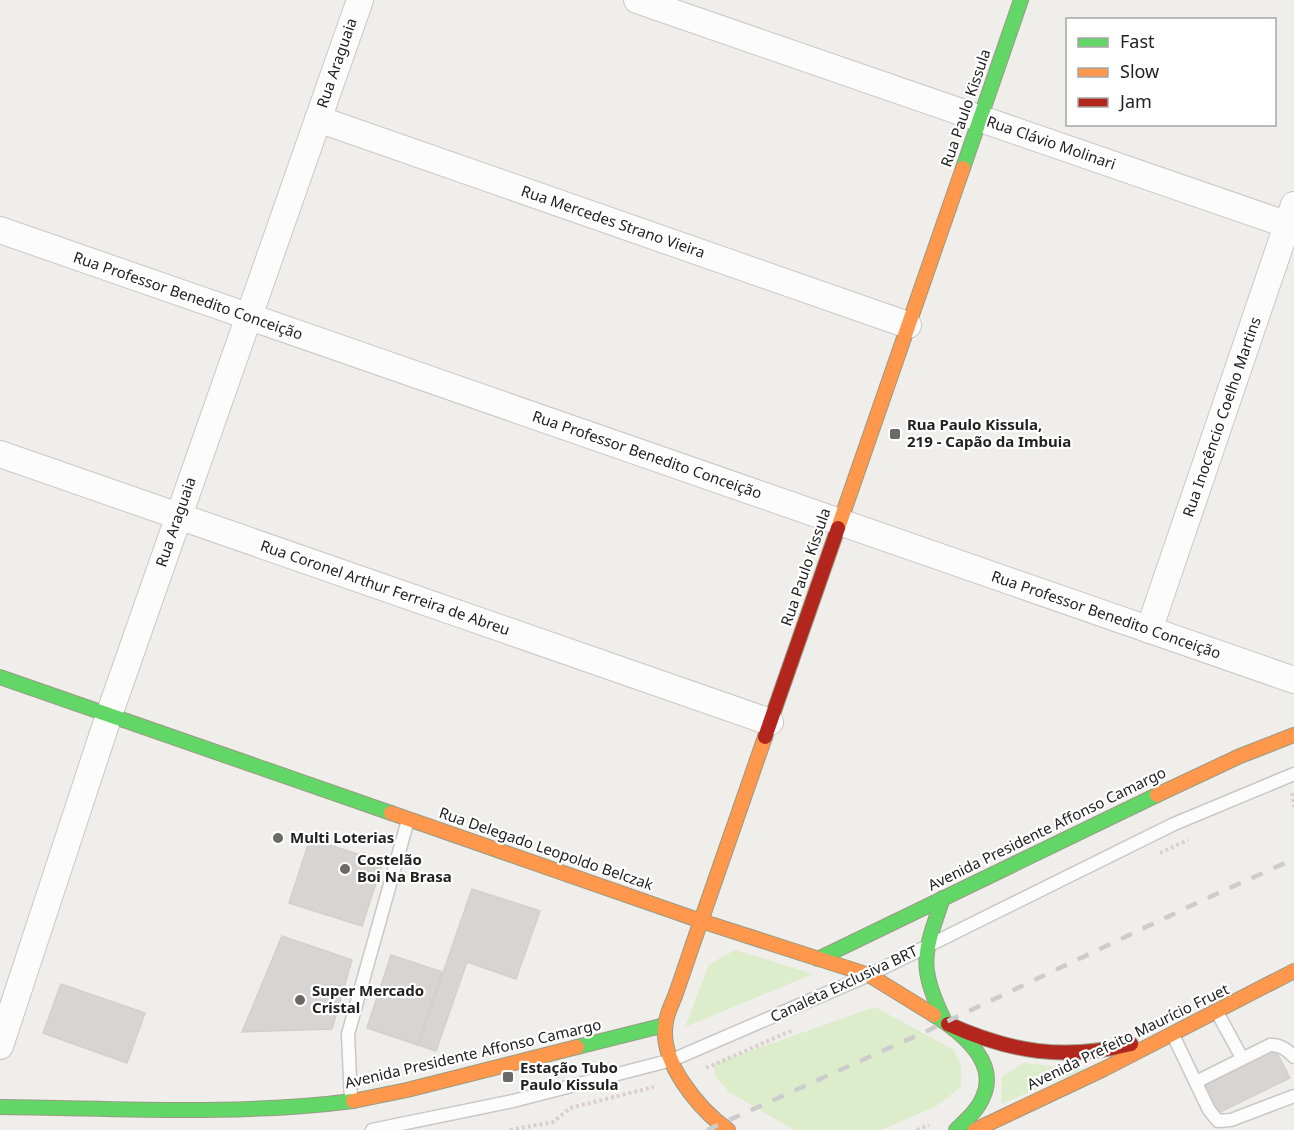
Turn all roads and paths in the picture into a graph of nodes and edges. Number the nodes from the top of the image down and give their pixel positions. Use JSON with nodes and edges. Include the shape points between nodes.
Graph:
{"nodes":[{"id":1,"x":360,"y":0,"type":"edge"},
{"id":2,"x":638,"y":0,"type":"edge"},
{"id":3,"x":1021,"y":0,"type":"edge"},
{"id":4,"x":980,"y":118,"type":"junction"},
{"id":5,"x":318,"y":119,"type":"junction"},
{"id":6,"x":1292,"y":219,"type":"edge"},
{"id":7,"x":0,"y":230,"type":"edge"},
{"id":8,"x":248,"y":316,"type":"junction"},
{"id":9,"x":908,"y":325,"type":"junction"},
{"id":10,"x":0,"y":454,"type":"edge"},
{"id":11,"x":178,"y":516,"type":"junction"},
{"id":12,"x":839,"y":522,"type":"junction"},
{"id":13,"x":1149,"y":630,"type":"junction"},
{"id":14,"x":0,"y":677,"type":"edge"},
{"id":15,"x":1294,"y":680,"type":"edge"},
{"id":16,"x":109,"y":715,"type":"junction"},
{"id":17,"x":770,"y":722,"type":"junction"},
{"id":18,"x":1294,"y":735,"type":"edge"},
{"id":19,"x":1294,"y":774,"type":"edge"},
{"id":20,"x":1294,"y":794,"type":"edge"},
{"id":21,"x":1281,"y":799,"type":"dead end"},
{"id":22,"x":408,"y":819,"type":"junction"},
{"id":23,"x":1194,"y":837,"type":"dead end"},
{"id":24,"x":1152,"y":857,"type":"dead end"},
{"id":25,"x":943,"y":898,"type":"junction"},
{"id":26,"x":701,"y":921,"type":"junction"},
{"id":27,"x":927,"y":946,"type":"junction"},
{"id":28,"x":818,"y":959,"type":"junction"},
{"id":29,"x":1294,"y":971,"type":"edge"},
{"id":30,"x":869,"y":975,"type":"junction"},
{"id":31,"x":1217,"y":1012,"type":"junction"},
{"id":32,"x":945,"y":1023,"type":"junction"},
{"id":33,"x":665,"y":1025,"type":"junction"},
{"id":34,"x":802,"y":1026,"type":"dead end"},
{"id":35,"x":1187,"y":1027,"type":"junction"},
{"id":36,"x":1173,"y":1034,"type":"junction"},
{"id":37,"x":0,"y":1046,"type":"edge"},
{"id":38,"x":1294,"y":1057,"type":"edge"},
{"id":39,"x":1242,"y":1058,"type":"junction"},
{"id":40,"x":672,"y":1060,"type":"junction"},
{"id":41,"x":704,"y":1069,"type":"dead end"},
{"id":42,"x":1196,"y":1082,"type":"junction"},
{"id":43,"x":662,"y":1085,"type":"dead end"},
{"id":44,"x":1294,"y":1096,"type":"edge"},
{"id":45,"x":351,"y":1101,"type":"junction"},
{"id":46,"x":0,"y":1107,"type":"edge"},
{"id":47,"x":933,"y":1123,"type":"dead end"},
{"id":48,"x":372,"y":1130,"type":"edge"},
{"id":49,"x":510,"y":1130,"type":"edge"},
{"id":50,"x":728,"y":1130,"type":"edge"},
{"id":51,"x":917,"y":1130,"type":"edge"},
{"id":52,"x":956,"y":1130,"type":"edge"},
{"id":53,"x":975,"y":1130,"type":"edge"}],
"edges":[{"from":1,"to":5,"type":"street","name":"Rua Araguaia"},
{"from":2,"to":4,"type":"street","name":"Rua Clávio Molinari"},
{"from":3,"to":4,"type":"main road","name":"Rua Paulo Kissula"},
{"from":4,"to":6,"type":"street","name":"Rua Clávio Molinari"},
{"from":4,"to":9,"type":"main road","name":"Rua Paulo Kissula"},
{"from":5,"to":8,"type":"street","name":"Rua Araguaia"},
{"from":5,"to":9,"type":"street","name":"Rua Mercedes Strano Vieira"},
{"from":6,"to":13,"type":"street","name":"Rua Inocêncio Coelho Martins"},
{"from":7,"to":8,"type":"street","name":"Rua Professor Benedito Conceição"},
{"from":8,"to":11,"type":"street","name":"Rua Araguaia"},
{"from":8,"to":12,"type":"street","name":"Rua Professor Benedito Conceição"},
{"from":9,"to":12,"type":"main road","name":"Rua Paulo Kissula"},
{"from":10,"to":11,"type":"street","name":"Rua Coronel Arthur Ferreira de Abreu"},
{"from":11,"to":16,"type":"street","name":"Rua Araguaia"},
{"from":11,"to":17,"type":"street","name":"Rua Coronel Arthur Ferreira de Abreu"},
{"from":12,"to":13,"type":"street","name":"Rua Professor Benedito Conceição"},
{"from":12,"to":17,"type":"main road","name":"Rua Paulo Kissula"},
{"from":13,"to":15,"type":"street","name":"Rua Professor Benedito Conceição"},
{"from":14,"to":16,"type":"main road","name":"Rua Delegado Leopoldo Belczak"},
{"from":16,"to":22,"type":"main road","name":"Rua Delegado Leopoldo Belczak"},
{"from":16,"to":37,"type":"street","name":"Rua Araguaia"},
{"from":17,"to":26,"type":"main road","name":"Rua Paulo Kissula"},
{"from":18,"to":25,"type":"main road","name":"Avenida Presidente Affonso Camargo","via":[[1200,774]]},
{"from":19,"to":27,"type":"lane","name":"Canaleta Exclusiva BRT","via":[[1174,824]]},
{"from":20,"to":21,"type":"path"},
{"from":22,"to":26,"type":"main road","name":"Rua Delegado Leopoldo Belczak"},
{"from":22,"to":45,"type":"lane","via":[[348,1034]]},
{"from":23,"to":24,"type":"path"},
{"from":25,"to":27,"type":"main road"},
{"from":25,"to":28,"type":"main road","name":"Avenida Presidente Affonso Camargo"},
{"from":26,"to":28,"type":"main road","name":"Rua Delegado Leopoldo Belczak"},
{"from":26,"to":33,"type":"main road","name":"Rua Paulo Kissula"},
{"from":27,"to":30,"type":"lane","name":"Canaleta Exclusiva BRT"},
{"from":27,"to":32,"type":"main road","via":[[926,974]]},
{"from":28,"to":30,"type":"main road","name":"Rua Delegado Leopoldo Belczak"},
{"from":29,"to":31,"type":"main road","name":"Avenida Prefeito Maurício Fruet"},
{"from":30,"to":32,"type":"main road","name":"Rua Delegado Leopoldo Belczak"},
{"from":30,"to":40,"type":"lane","name":"Canaleta Exclusiva BRT"},
{"from":31,"to":35,"type":"main road","name":"Avenida Prefeito Maurício Fruet"},
{"from":31,"to":39,"type":"lane"},
{"from":32,"to":35,"type":"main road","via":[[1011,1047],[1051,1052],[1124,1046]]},
{"from":32,"to":52,"type":"main road","name":"Rua Delegado Leopoldo Belczak","via":[[977,1051],[986,1065],[984,1096]]},
{"from":33,"to":40,"type":"main road"},
{"from":33,"to":45,"type":"main road","name":"Avenida Presidente Affonso Camargo"},
{"from":34,"to":41,"type":"path"},
{"from":35,"to":36,"type":"main road","name":"Avenida Prefeito Maurício Fruet"},
{"from":36,"to":42,"type":"lane"},
{"from":36,"to":53,"type":"main road","name":"Avenida Prefeito Maurício Fruet"},
{"from":38,"to":39,"type":"lane","via":[[1276,1044]]},
{"from":39,"to":42,"type":"lane"},
{"from":40,"to":48,"type":"lane","name":"Canaleta Exclusiva BRT","via":[[513,1101]]},
{"from":40,"to":50,"type":"main road","via":[[680,1080],[697,1102]]},
{"from":42,"to":44,"type":"lane","via":[[1218,1120],[1231,1120]]},
{"from":43,"to":49,"type":"path","via":[[570,1108],[553,1122]]},
{"from":45,"to":46,"type":"main road","name":"Avenida Presidente Affonso Camargo","via":[[283,1107]]},
{"from":47,"to":51,"type":"path"}]}
